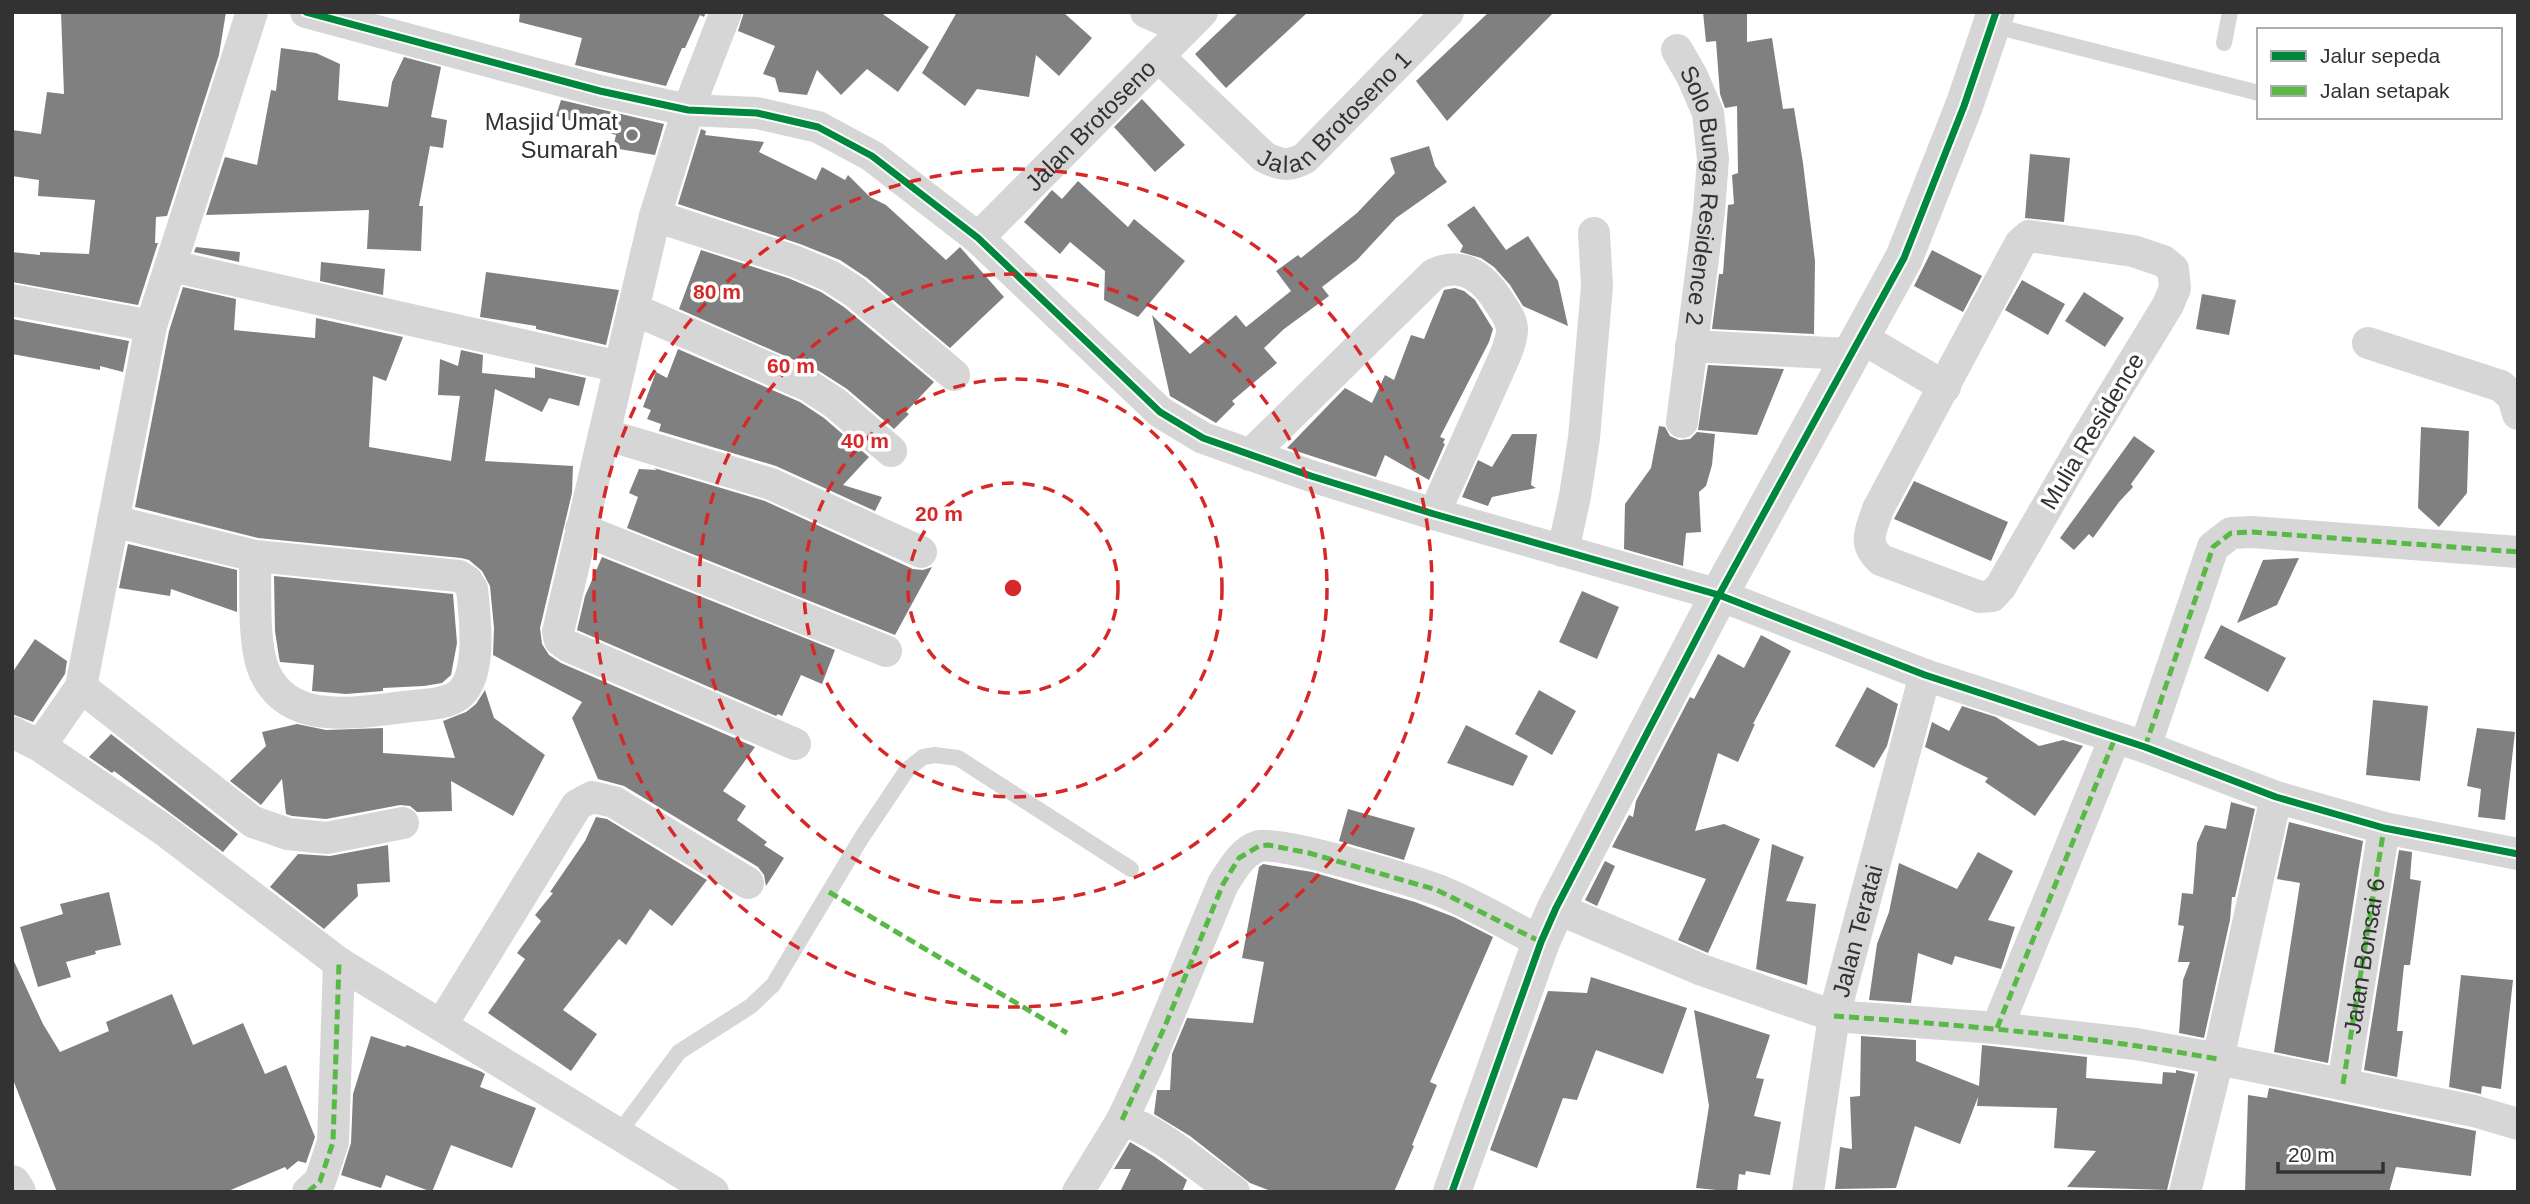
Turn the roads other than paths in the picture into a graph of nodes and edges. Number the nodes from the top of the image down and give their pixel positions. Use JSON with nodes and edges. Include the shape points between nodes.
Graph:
{"nodes":[{"id":1,"x":252,"y":12,"type":"edge"},
{"id":2,"x":306,"y":12,"type":"edge"},
{"id":3,"x":726,"y":12,"type":"edge"},
{"id":4,"x":1146,"y":12,"type":"edge"},
{"id":5,"x":1448,"y":12,"type":"edge"},
{"id":6,"x":2230,"y":12,"type":"edge"},
{"id":7,"x":1993,"y":18,"type":"edge"},
{"id":8,"x":1194,"y":21,"type":"edge"},
{"id":9,"x":2224,"y":43,"type":"dead end"},
{"id":10,"x":1677,"y":50,"type":"dead end"},
{"id":11,"x":1158,"y":56,"type":"junction"},
{"id":12,"x":2257,"y":92,"type":"edge"},
{"id":13,"x":688,"y":110,"type":"junction"},
{"id":14,"x":655,"y":216,"type":"junction"},
{"id":15,"x":1594,"y":233,"type":"dead end"},
{"id":16,"x":978,"y":238,"type":"junction"},
{"id":17,"x":171,"y":267,"type":"junction"},
{"id":18,"x":12,"y":300,"type":"edge"},
{"id":19,"x":634,"y":309,"type":"junction"},
{"id":20,"x":151,"y":326,"type":"junction"},
{"id":21,"x":2368,"y":343,"type":"dead end"},
{"id":22,"x":1691,"y":346,"type":"junction"},
{"id":23,"x":1855,"y":346,"type":"junction"},
{"id":24,"x":620,"y":367,"type":"junction"},
{"id":25,"x":954,"y":375,"type":"dead end"},
{"id":26,"x":1945,"y":387,"type":"junction"},
{"id":27,"x":2518,"y":414,"type":"edge"},
{"id":28,"x":1682,"y":422,"type":"dead end"},
{"id":29,"x":604,"y":434,"type":"junction"},
{"id":30,"x":891,"y":451,"type":"dead end"},
{"id":31,"x":1250,"y":455,"type":"junction"},
{"id":32,"x":1434,"y":514,"type":"junction"},
{"id":33,"x":113,"y":521,"type":"junction"},
{"id":34,"x":581,"y":529,"type":"junction"},
{"id":35,"x":1563,"y":551,"type":"junction"},
{"id":36,"x":921,"y":552,"type":"dead end"},
{"id":37,"x":2518,"y":552,"type":"edge"},
{"id":38,"x":255,"y":556,"type":"junction"},
{"id":39,"x":1719,"y":595,"type":"junction"},
{"id":40,"x":886,"y":650,"type":"dead end"},
{"id":41,"x":1925,"y":675,"type":"junction"},
{"id":42,"x":81,"y":687,"type":"junction"},
{"id":43,"x":12,"y":732,"type":"edge"},
{"id":44,"x":2115,"y":738,"type":"junction"},
{"id":45,"x":795,"y":744,"type":"dead end"},
{"id":46,"x":40,"y":746,"type":"junction"},
{"id":47,"x":2145,"y":747,"type":"junction"},
{"id":48,"x":2276,"y":797,"type":"junction"},
{"id":49,"x":403,"y":823,"type":"dead end"},
{"id":50,"x":2384,"y":828,"type":"junction"},
{"id":51,"x":2518,"y":854,"type":"edge"},
{"id":52,"x":1131,"y":869,"type":"dead end"},
{"id":53,"x":748,"y":883,"type":"dead end"},
{"id":54,"x":1556,"y":908,"type":"junction"},
{"id":55,"x":1541,"y":942,"type":"junction"},
{"id":56,"x":339,"y":963,"type":"junction"},
{"id":57,"x":1835,"y":1016,"type":"junction"},
{"id":58,"x":442,"y":1024,"type":"junction"},
{"id":59,"x":1997,"y":1028,"type":"junction"},
{"id":60,"x":2218,"y":1059,"type":"junction"},
{"id":61,"x":2343,"y":1084,"type":"junction"},
{"id":62,"x":1122,"y":1120,"type":"junction"},
{"id":63,"x":2518,"y":1124,"type":"edge"},
{"id":64,"x":618,"y":1134,"type":"junction"},
{"id":65,"x":12,"y":1184,"type":"edge"},
{"id":66,"x":17,"y":1192,"type":"edge"},
{"id":67,"x":308,"y":1192,"type":"edge"},
{"id":68,"x":713,"y":1192,"type":"edge"},
{"id":69,"x":1078,"y":1192,"type":"edge"},
{"id":70,"x":1234,"y":1192,"type":"edge"},
{"id":71,"x":1452,"y":1192,"type":"edge"},
{"id":72,"x":1808,"y":1192,"type":"edge"},
{"id":73,"x":2185,"y":1192,"type":"edge"}],
"edges":[{"from":1,"to":17,"type":"street"},
{"from":2,"to":13,"type":"street","via":[[432,48]]},
{"from":3,"to":13,"type":"street"},
{"from":4,"to":8,"type":"street"},
{"from":5,"to":11,"type":"street","name":"Jalan Brotoseno 1","via":[[1305,158],[1293,164],[1278,164],[1264,157]]},
{"from":6,"to":9,"type":"lane"},
{"from":7,"to":12,"type":"lane"},
{"from":7,"to":23,"type":"street","via":[[1904,258]]},
{"from":8,"to":11,"type":"street","name":"Jalan Brotoseno"},
{"from":10,"to":22,"type":"street","name":"Solo Bunga Residence 2","via":[[1708,113],[1713,159]]},
{"from":11,"to":16,"type":"street","name":"Jalan Brotoseno"},
{"from":13,"to":14,"type":"street"},
{"from":13,"to":16,"type":"street","via":[[757,113],[818,127],[872,156]]},
{"from":14,"to":19,"type":"street"},
{"from":14,"to":25,"type":"street","via":[[830,276]]},
{"from":15,"to":35,"type":"street","via":[[1597,286],[1584,438]]},
{"from":16,"to":31,"type":"street","via":[[1160,412],[1203,438]]},
{"from":17,"to":20,"type":"street"},
{"from":17,"to":24,"type":"street"},
{"from":18,"to":20,"type":"street"},
{"from":19,"to":24,"type":"street"},
{"from":19,"to":30,"type":"street","via":[[809,386]]},
{"from":20,"to":33,"type":"street"},
{"from":21,"to":27,"type":"street","via":[[2501,386],[2513,397]]},
{"from":22,"to":23,"type":"street","name":"Solo Bunga Residence 2"},
{"from":22,"to":28,"type":"street","name":"Solo Bunga Residence 2"},
{"from":23,"to":26,"type":"street"},
{"from":23,"to":39,"type":"street"},
{"from":24,"to":29,"type":"street"},
{"from":26,"to":26,"type":"street","name":"Mulia Residence","via":[[1878,509],[1868,539],[1871,551],[1881,560],[1980,597],[1992,596],[2168,305],[2175,288],[2173,269],[2133,251],[2029,236],[2020,244]]},
{"from":29,"to":34,"type":"street"},
{"from":29,"to":36,"type":"street","via":[[771,484]]},
{"from":31,"to":32,"type":"street"},
{"from":31,"to":32,"type":"street","via":[[1434,274],[1466,271],[1477,275],[1495,295],[1512,329]]},
{"from":32,"to":35,"type":"street"},
{"from":33,"to":38,"type":"street"},
{"from":33,"to":42,"type":"street"},
{"from":34,"to":40,"type":"street"},
{"from":34,"to":45,"type":"street","via":[[558,632],[561,640]]},
{"from":35,"to":39,"type":"street"},
{"from":37,"to":47,"type":"street","via":[[2231,533],[2213,547]]},
{"from":38,"to":38,"type":"street","via":[[459,576],[472,589],[474,601],[475,660],[470,679],[449,701],[430,704],[326,713],[290,703],[265,673],[259,653]]},
{"from":39,"to":41,"type":"street"},
{"from":39,"to":54,"type":"street"},
{"from":41,"to":44,"type":"street"},
{"from":41,"to":57,"type":"street","name":"Jalan Teratai"},
{"from":42,"to":46,"type":"street"},
{"from":42,"to":49,"type":"street","via":[[253,822],[288,834],[327,838]]},
{"from":43,"to":46,"type":"street"},
{"from":44,"to":47,"type":"street"},
{"from":44,"to":59,"type":"street"},
{"from":46,"to":56,"type":"street","via":[[164,830]]},
{"from":47,"to":48,"type":"street"},
{"from":48,"to":50,"type":"street"},
{"from":48,"to":60,"type":"street"},
{"from":50,"to":51,"type":"street"},
{"from":50,"to":61,"type":"street","name":"Jalan Bonsai 6"},
{"from":52,"to":64,"type":"lane","via":[[958,758],[923,757],[906,770],[773,985],[751,1006],[679,1052]]},
{"from":53,"to":58,"type":"street","via":[[614,802],[592,797],[577,805]]},
{"from":54,"to":55,"type":"street"},
{"from":54,"to":57,"type":"street","via":[[1702,970]]},
{"from":55,"to":62,"type":"street","via":[[1437,890],[1309,853],[1259,846],[1239,858],[1223,884]]},
{"from":55,"to":71,"type":"street"},
{"from":56,"to":58,"type":"street"},
{"from":56,"to":67,"type":"street","via":[[332,1142],[320,1181]]},
{"from":57,"to":59,"type":"street"},
{"from":57,"to":72,"type":"street","name":"Jalan Teratai"},
{"from":58,"to":64,"type":"street"},
{"from":59,"to":60,"type":"street"},
{"from":60,"to":61,"type":"street"},
{"from":60,"to":73,"type":"street"},
{"from":61,"to":63,"type":"street"},
{"from":62,"to":69,"type":"street"},
{"from":62,"to":70,"type":"street","via":[[1154,1134]]},
{"from":64,"to":68,"type":"street"},
{"from":65,"to":66,"type":"street"}]}
